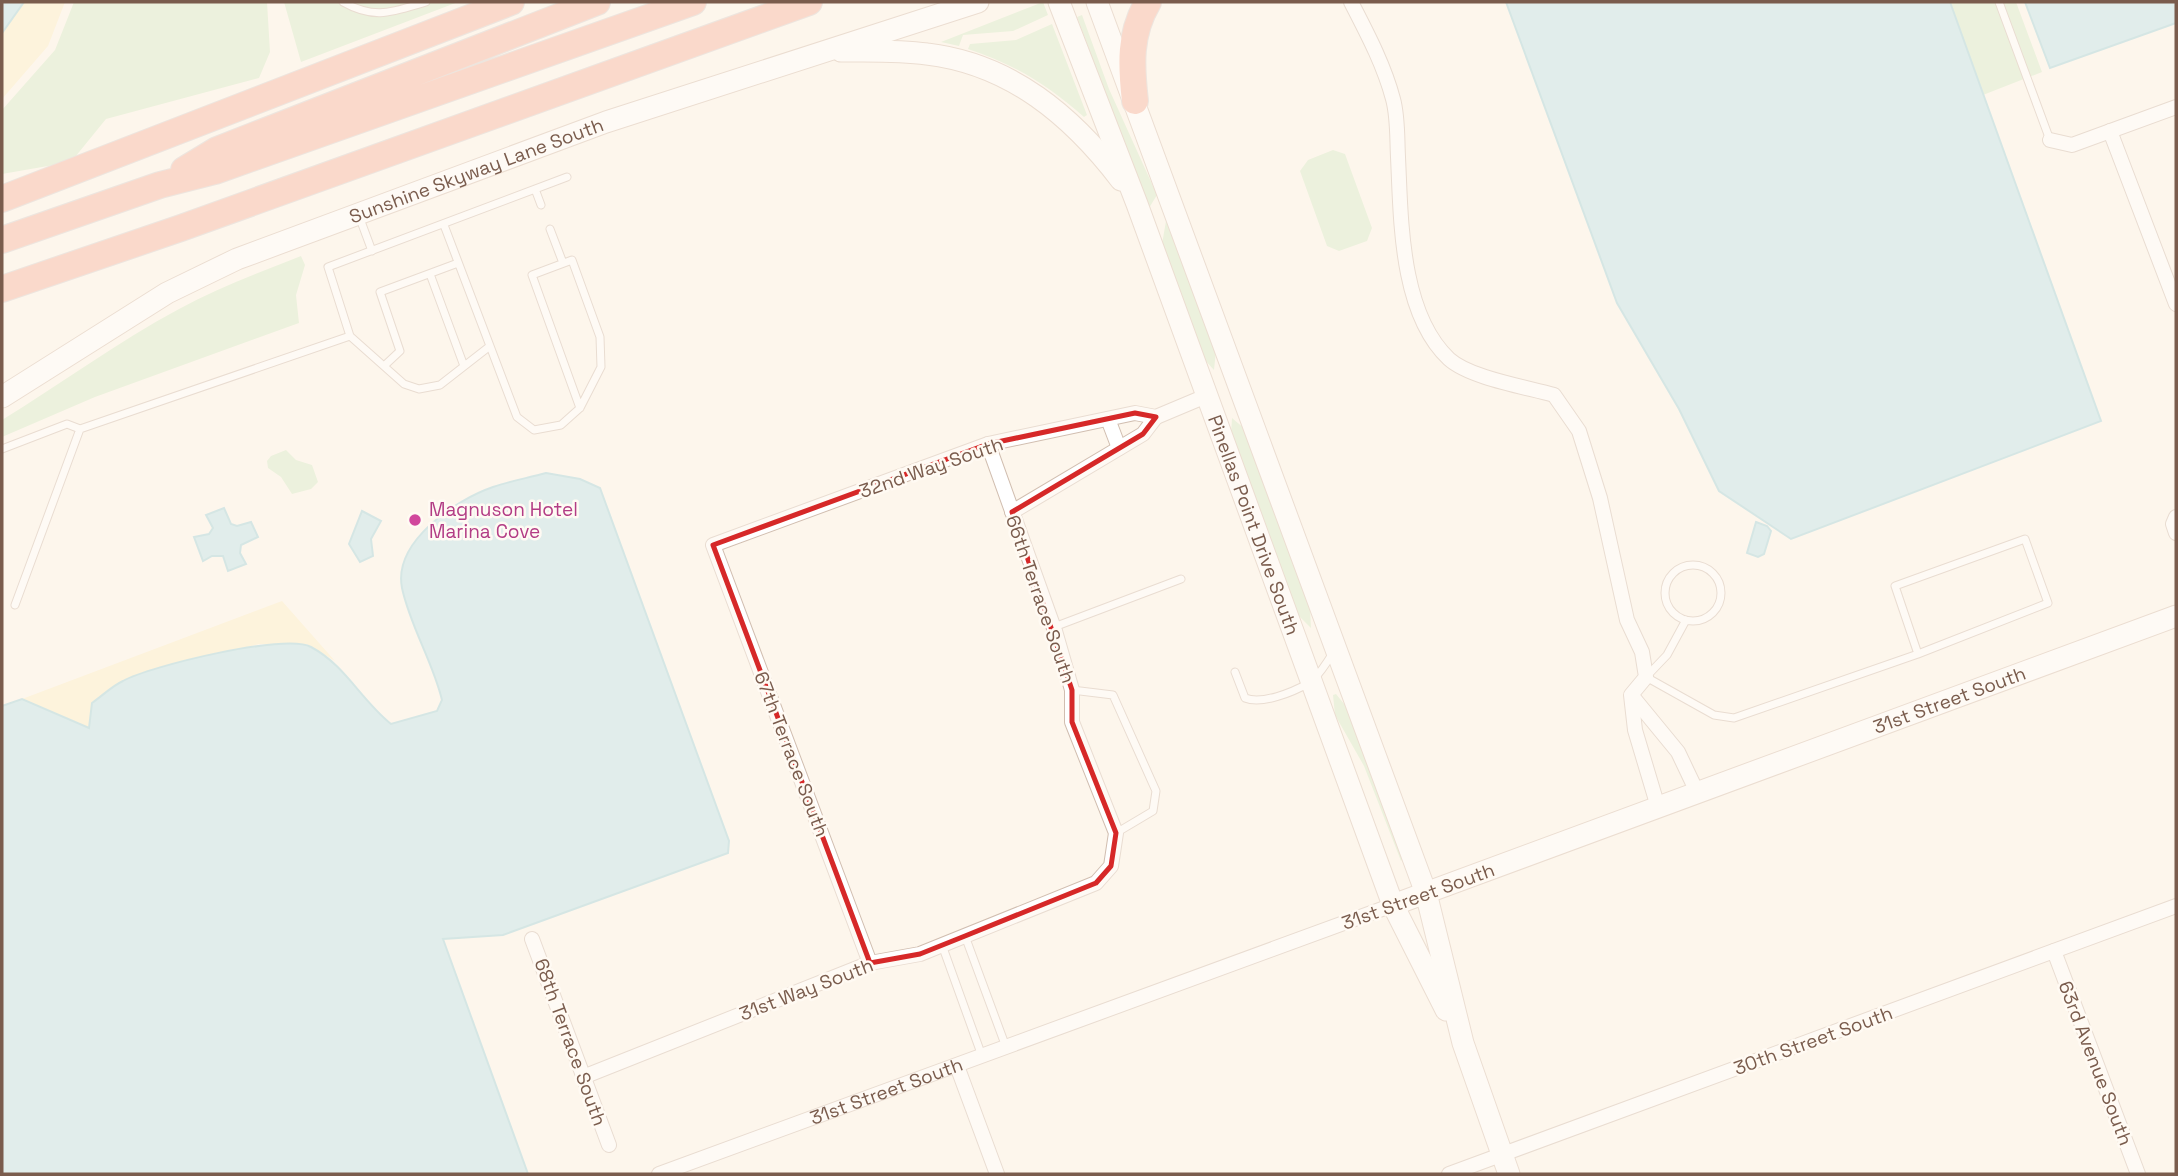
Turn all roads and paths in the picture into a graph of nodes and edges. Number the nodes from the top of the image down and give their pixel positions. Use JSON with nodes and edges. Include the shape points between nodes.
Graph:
{"nodes":[{"id":1,"x":342,"y":2,"type":"edge"},
{"id":2,"x":388,"y":2,"type":"edge"},
{"id":3,"x":426,"y":2,"type":"edge"},
{"id":4,"x":511,"y":2,"type":"edge"},
{"id":5,"x":597,"y":2,"type":"edge"},
{"id":6,"x":693,"y":2,"type":"edge"},
{"id":7,"x":809,"y":2,"type":"edge"},
{"id":8,"x":978,"y":2,"type":"edge"},
{"id":9,"x":1059,"y":2,"type":"edge"},
{"id":10,"x":1097,"y":2,"type":"edge"},
{"id":11,"x":1148,"y":2,"type":"edge"},
{"id":12,"x":1350,"y":2,"type":"edge"},
{"id":13,"x":2000,"y":2,"type":"edge"},
{"id":14,"x":391,"y":13,"type":"junction"},
{"id":15,"x":821,"y":50,"type":"junction"},
{"id":16,"x":1135,"y":102,"type":"junction"},
{"id":17,"x":2176,"y":107,"type":"edge"},
{"id":18,"x":2110,"y":131,"type":"junction"},
{"id":19,"x":2050,"y":140,"type":"joint"},
{"id":20,"x":567,"y":177,"type":"dead end"},
{"id":21,"x":160,"y":185,"type":"junction"},
{"id":22,"x":535,"y":189,"type":"junction"},
{"id":23,"x":2,"y":199,"type":"edge"},
{"id":24,"x":1172,"y":201,"type":"junction"},
{"id":25,"x":1137,"y":204,"type":"junction"},
{"id":26,"x":541,"y":205,"type":"dead end"},
{"id":27,"x":359,"y":213,"type":"junction"},
{"id":28,"x":444,"y":225,"type":"junction"},
{"id":29,"x":550,"y":229,"type":"dead end"},
{"id":30,"x":1149,"y":237,"type":"junction"},
{"id":31,"x":2,"y":240,"type":"edge"},
{"id":32,"x":372,"y":251,"type":"junction"},
{"id":33,"x":458,"y":263,"type":"junction"},
{"id":34,"x":563,"y":263,"type":"junction"},
{"id":35,"x":430,"y":274,"type":"junction"},
{"id":36,"x":2,"y":289,"type":"edge"},
{"id":37,"x":2176,"y":304,"type":"edge"},
{"id":38,"x":350,"y":336,"type":"junction"},
{"id":39,"x":490,"y":346,"type":"junction"},
{"id":40,"x":384,"y":366,"type":"junction"},
{"id":41,"x":464,"y":366,"type":"junction"},
{"id":42,"x":1239,"y":384,"type":"junction"},
{"id":43,"x":1206,"y":396,"type":"junction"},
{"id":44,"x":2,"y":397,"type":"edge"},
{"id":45,"x":580,"y":408,"type":"junction"},
{"id":46,"x":1156,"y":416,"type":"junction"},
{"id":47,"x":1108,"y":419,"type":"junction"},
{"id":48,"x":80,"y":429,"type":"junction"},
{"id":49,"x":988,"y":444,"type":"junction"},
{"id":50,"x":1119,"y":448,"type":"junction"},
{"id":51,"x":2,"y":449,"type":"edge"},
{"id":52,"x":1012,"y":512,"type":"junction"},
{"id":53,"x":2176,"y":517,"type":"edge"},
{"id":54,"x":2176,"y":533,"type":"edge"},
{"id":55,"x":713,"y":545,"type":"joint"},
{"id":56,"x":1181,"y":579,"type":"dead end"},
{"id":57,"x":15,"y":605,"type":"dead end"},
{"id":58,"x":2176,"y":616,"type":"edge"},
{"id":59,"x":1686,"y":620,"type":"junction"},
{"id":60,"x":1054,"y":628,"type":"junction"},
{"id":61,"x":1337,"y":649,"type":"junction"},
{"id":62,"x":1918,"y":654,"type":"junction"},
{"id":63,"x":1235,"y":672,"type":"dead end"},
{"id":64,"x":1646,"y":677,"type":"junction"},
{"id":65,"x":1311,"y":682,"type":"junction"},
{"id":66,"x":1072,"y":690,"type":"junction"},
{"id":67,"x":1631,"y":695,"type":"junction"},
{"id":68,"x":1697,"y":792,"type":"junction"},
{"id":69,"x":1658,"y":807,"type":"junction"},
{"id":70,"x":1116,"y":833,"type":"junction"},
{"id":71,"x":1426,"y":893,"type":"junction"},
{"id":72,"x":1392,"y":905,"type":"junction"},
{"id":73,"x":2176,"y":906,"type":"edge"},
{"id":74,"x":965,"y":936,"type":"junction"},
{"id":75,"x":533,"y":939,"type":"dead end"},
{"id":76,"x":942,"y":945,"type":"junction"},
{"id":77,"x":2054,"y":951,"type":"junction"},
{"id":78,"x":870,"y":963,"type":"junction"},
{"id":79,"x":1463,"y":1043,"type":"junction"},
{"id":80,"x":1006,"y":1048,"type":"junction"},
{"id":81,"x":982,"y":1056,"type":"junction"},
{"id":82,"x":957,"y":1066,"type":"junction"},
{"id":83,"x":583,"y":1077,"type":"junction"},
{"id":84,"x":608,"y":1145,"type":"dead end"},
{"id":85,"x":1506,"y":1164,"type":"edge"},
{"id":86,"x":659,"y":1174,"type":"edge"},
{"id":87,"x":997,"y":1174,"type":"edge"},
{"id":88,"x":1449,"y":1174,"type":"edge"},
{"id":89,"x":2138,"y":1174,"type":"edge"}],
"edges":[{"from":1,"to":14,"type":"lane","via":[[375,14]]},
{"from":2,"to":14,"type":"lane"},
{"from":3,"to":14,"type":"lane"},
{"from":4,"to":23,"type":"highway"},
{"from":5,"to":21,"type":"highway","via":[[218,150]]},
{"from":6,"to":21,"type":"highway","via":[[215,171]]},
{"from":7,"to":36,"type":"highway"},
{"from":8,"to":15,"type":"street","name":"Sunshine Skyway Lane South"},
{"from":9,"to":25,"type":"street","name":"Pinellas Point Drive South"},
{"from":10,"to":16,"type":"street","name":"Pinellas Point Drive South"},
{"from":11,"to":16,"type":"highway","via":[[1130,57]]},
{"from":12,"to":64,"type":"street","via":[[1375,49],[1394,100],[1402,237],[1426,328],[1450,360],[1477,373],[1555,395],[1578,431]]},
{"from":13,"to":19,"type":"lane"},
{"from":15,"to":25,"type":"street","via":[[929,54],[1014,81],[1080,131]]},
{"from":15,"to":27,"type":"street","name":"Sunshine Skyway Lane South","via":[[606,122]]},
{"from":16,"to":24,"type":"street","name":"Pinellas Point Drive South"},
{"from":17,"to":18,"type":"street"},
{"from":18,"to":19,"type":"street","via":[[2072,145]]},
{"from":18,"to":37,"type":"street"},
{"from":20,"to":22,"type":"lane"},
{"from":21,"to":31,"type":"highway"},
{"from":22,"to":26,"type":"lane"},
{"from":22,"to":28,"type":"lane"},
{"from":24,"to":30,"type":"street","via":[[1157,216]]},
{"from":24,"to":42,"type":"street","name":"Pinellas Point Drive South"},
{"from":25,"to":30,"type":"street","name":"Pinellas Point Drive South"},
{"from":27,"to":32,"type":"lane"},
{"from":27,"to":44,"type":"street","name":"Sunshine Skyway Lane South","via":[[237,259],[167,293]]},
{"from":28,"to":32,"type":"lane"},
{"from":28,"to":33,"type":"lane"},
{"from":29,"to":34,"type":"lane"},
{"from":30,"to":43,"type":"street","name":"Pinellas Point Drive South"},
{"from":32,"to":38,"type":"lane","via":[[328,267]]},
{"from":33,"to":35,"type":"lane"},
{"from":33,"to":39,"type":"lane"},
{"from":34,"to":45,"type":"lane","via":[[572,260],[600,337],[601,368]]},
{"from":34,"to":45,"type":"lane","via":[[532,275]]},
{"from":35,"to":40,"type":"lane","via":[[380,292],[400,351]]},
{"from":35,"to":41,"type":"lane"},
{"from":38,"to":40,"type":"lane"},
{"from":38,"to":48,"type":"lane"},
{"from":39,"to":41,"type":"lane"},
{"from":39,"to":45,"type":"lane","via":[[517,417],[534,430],[561,425]]},
{"from":40,"to":41,"type":"lane","via":[[404,384],[419,389],[440,385]]},
{"from":42,"to":43,"type":"street"},
{"from":42,"to":61,"type":"street","name":"Pinellas Point Drive South"},
{"from":43,"to":46,"type":"street","name":"32nd Way South"},
{"from":43,"to":65,"type":"street","name":"Pinellas Point Drive South"},
{"from":46,"to":47,"type":"street","name":"32nd Way South","via":[[1135,413]]},
{"from":46,"to":50,"type":"street","name":"32nd Way South","via":[[1143,435]]},
{"from":47,"to":49,"type":"street","name":"32nd Way South"},
{"from":47,"to":50,"type":"street"},
{"from":48,"to":51,"type":"lane","via":[[67,424]]},
{"from":48,"to":57,"type":"lane"},
{"from":49,"to":52,"type":"street","name":"66th Terrace South"},
{"from":49,"to":55,"type":"street","name":"32nd Way South"},
{"from":50,"to":52,"type":"street","name":"32nd Way South"},
{"from":52,"to":60,"type":"street","name":"66th Terrace South"},
{"from":53,"to":54,"type":"street"},
{"from":55,"to":78,"type":"street","name":"67th Terrace South"},
{"from":56,"to":60,"type":"lane"},
{"from":58,"to":68,"type":"street","name":"31st Street South"},
{"from":59,"to":59,"type":"lane","via":[[1671,610],[1666,585],[1683,567],[1702,566],[1720,587],[1718,605],[1704,618]]},
{"from":59,"to":64,"type":"lane","via":[[1667,655]]},
{"from":60,"to":66,"type":"street","name":"66th Terrace South"},
{"from":61,"to":65,"type":"lane"},
{"from":61,"to":71,"type":"street","name":"Pinellas Point Drive South"},
{"from":62,"to":62,"type":"lane","via":[[1895,586],[2025,539],[2048,603]]},
{"from":62,"to":64,"type":"lane","via":[[1734,718],[1714,715]]},
{"from":63,"to":65,"type":"lane","via":[[1245,698],[1254,702]]},
{"from":64,"to":67,"type":"street"},
{"from":65,"to":72,"type":"street","name":"Pinellas Point Drive South"},
{"from":66,"to":70,"type":"street","name":"66th Terrace South","via":[[1072,723]]},
{"from":66,"to":70,"type":"lane","via":[[1113,695],[1156,791],[1153,811]]},
{"from":67,"to":68,"type":"street","via":[[1678,752]]},
{"from":67,"to":69,"type":"street","via":[[1635,730]]},
{"from":68,"to":69,"type":"street","name":"31st Street South"},
{"from":69,"to":71,"type":"street","name":"31st Street South"},
{"from":70,"to":74,"type":"street","name":"31st Way South","via":[[1111,866],[1096,883]]},
{"from":71,"to":72,"type":"street","name":"31st Street South"},
{"from":71,"to":79,"type":"street","name":"Pinellas Point Drive South"},
{"from":72,"to":79,"type":"street","name":"Pinellas Point Drive South"},
{"from":72,"to":80,"type":"street","name":"31st Street South"},
{"from":73,"to":77,"type":"street","name":"30th Street South"},
{"from":74,"to":76,"type":"street","name":"31st Way South"},
{"from":74,"to":80,"type":"lane"},
{"from":75,"to":83,"type":"street","name":"68th Terrace South"},
{"from":76,"to":78,"type":"street","name":"31st Way South"},
{"from":76,"to":81,"type":"lane"},
{"from":77,"to":85,"type":"street","name":"30th Street South"},
{"from":77,"to":89,"type":"street","name":"63rd Avenue South"},
{"from":78,"to":83,"type":"street","name":"31st Way South"},
{"from":79,"to":85,"type":"street","name":"Pinellas Point Drive South"},
{"from":80,"to":81,"type":"street","name":"31st Street South"},
{"from":81,"to":82,"type":"street","name":"31st Street South"},
{"from":82,"to":86,"type":"street","name":"31st Street South"},
{"from":82,"to":87,"type":"street"},
{"from":83,"to":84,"type":"street","name":"68th Terrace South"},
{"from":85,"to":88,"type":"street","name":"30th Street South"}]}
